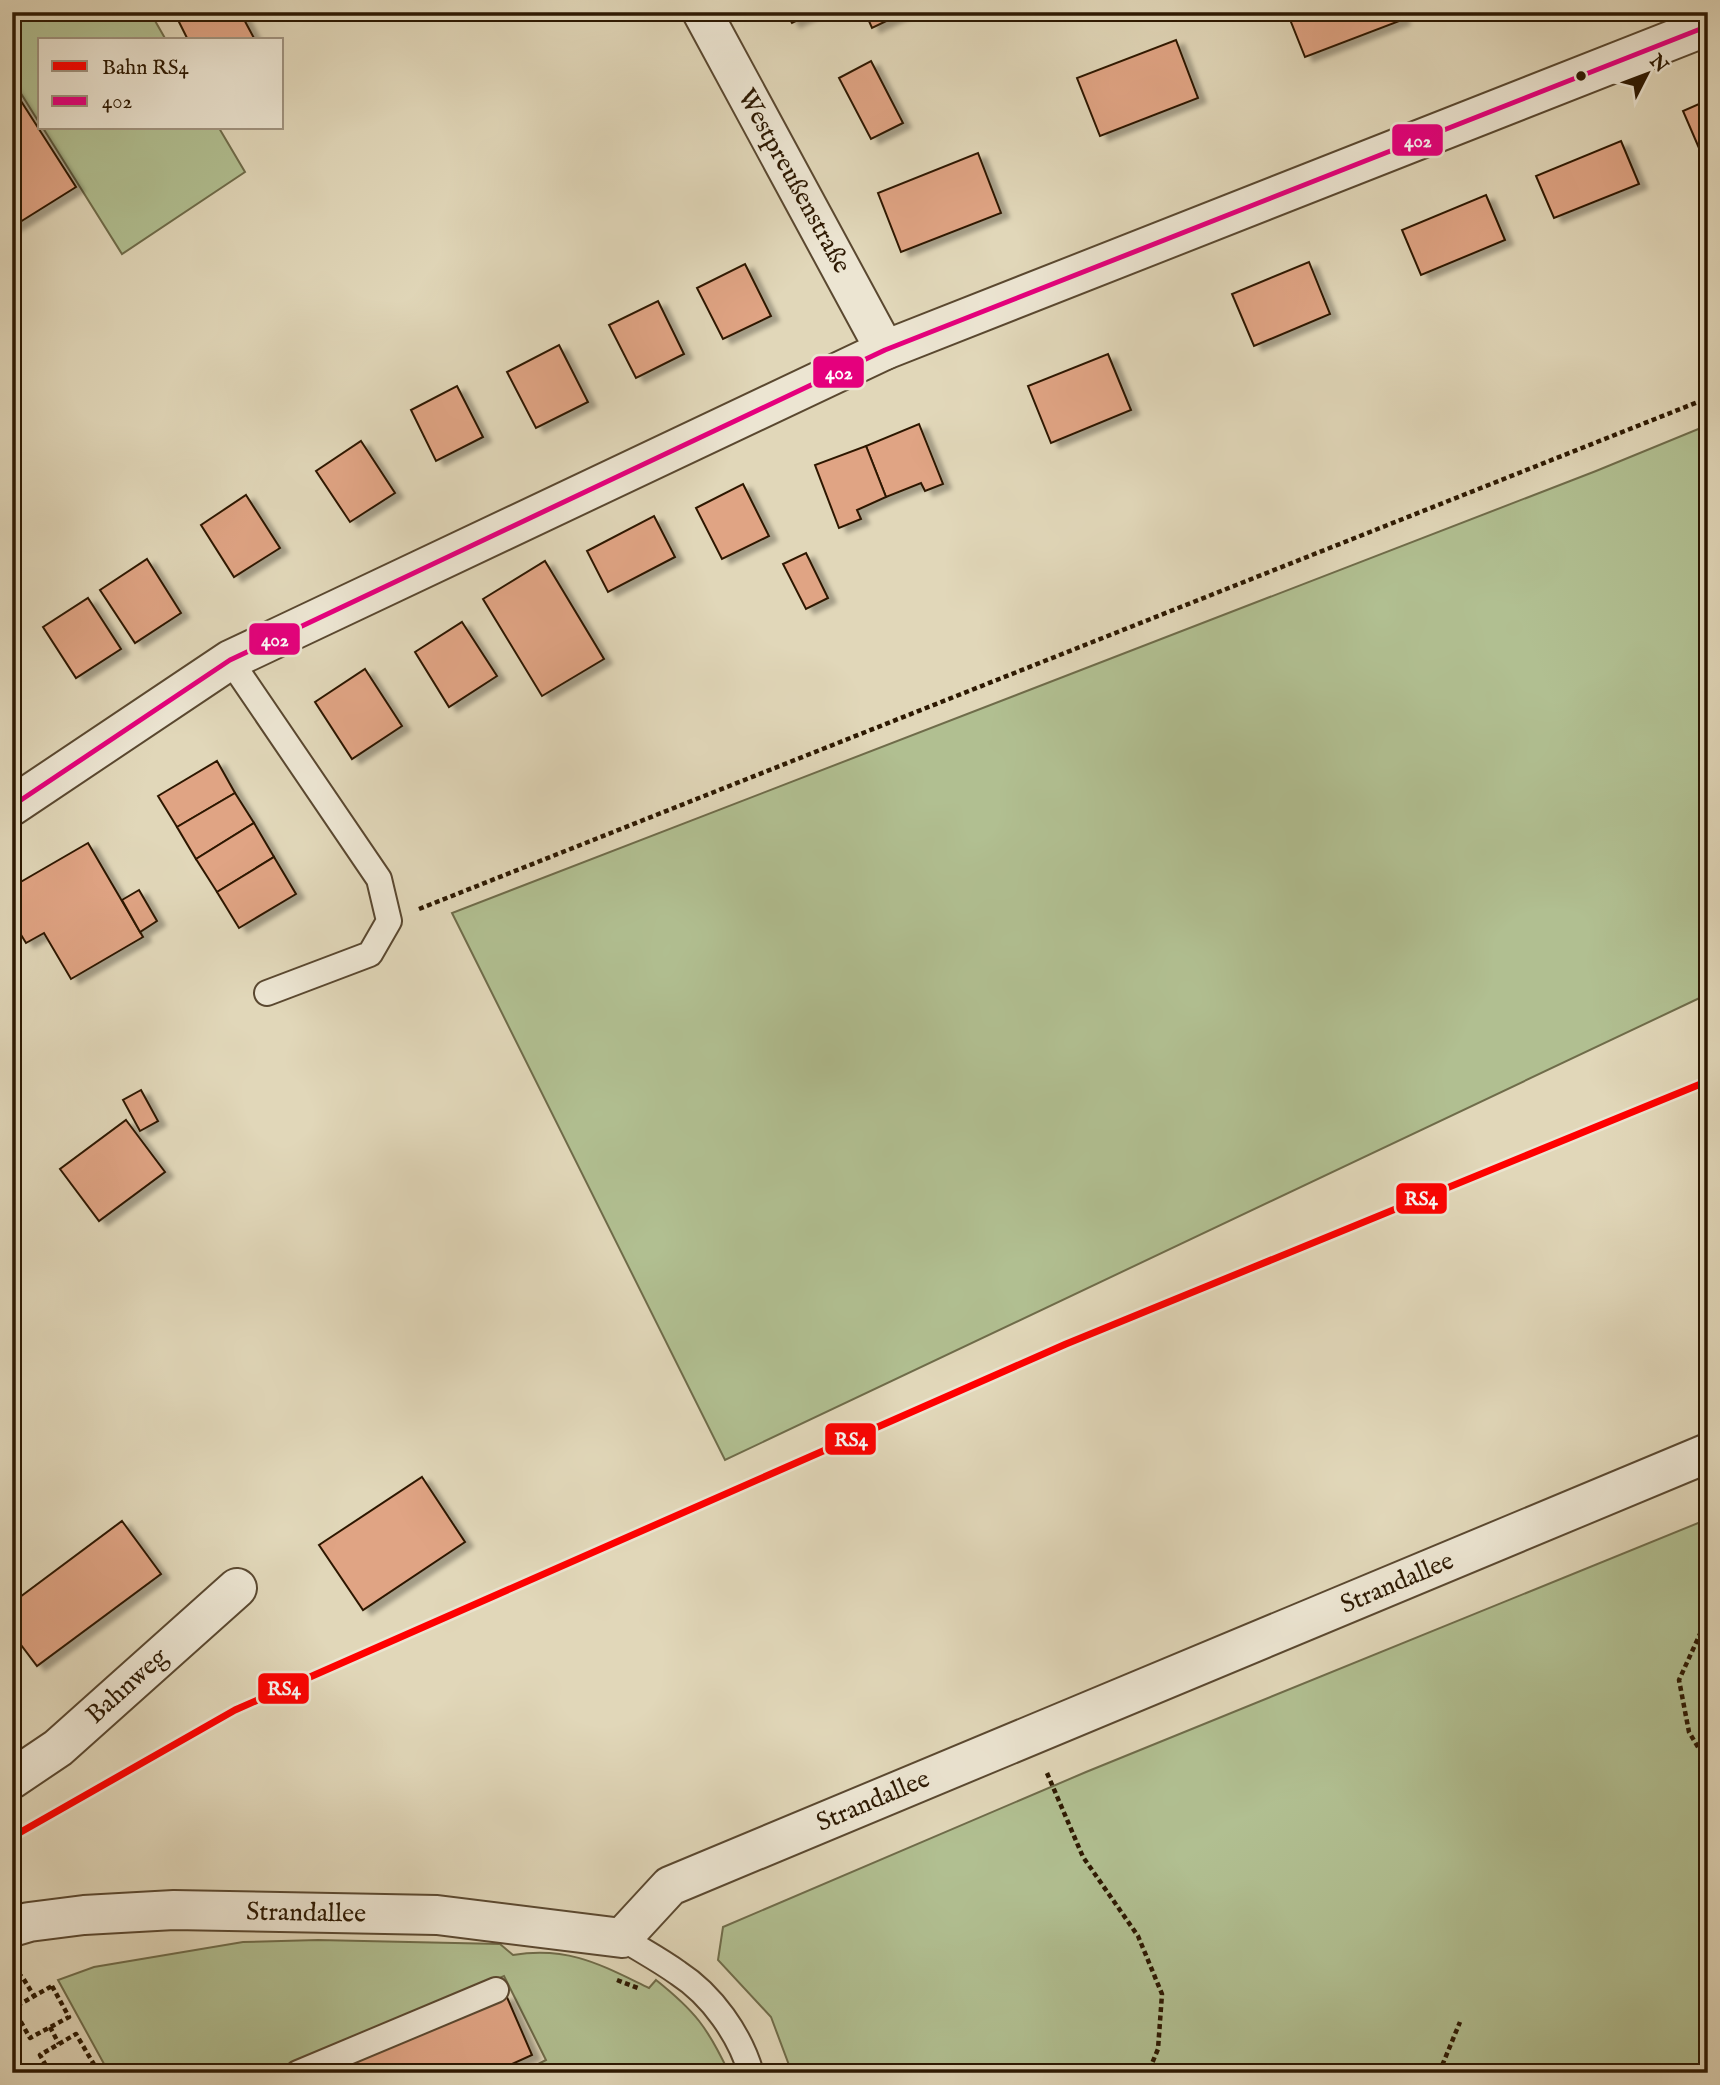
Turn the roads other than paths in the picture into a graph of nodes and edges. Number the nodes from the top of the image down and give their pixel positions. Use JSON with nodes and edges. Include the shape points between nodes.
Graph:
{"nodes":[{"id":1,"x":702,"y":12,"type":"edge"},
{"id":2,"x":1708,"y":26,"type":"edge"},
{"id":3,"x":886,"y":349,"type":"junction"},
{"id":4,"x":230,"y":660,"type":"junction"},
{"id":5,"x":12,"y":806,"type":"edge"},
{"id":6,"x":267,"y":993,"type":"dead end"},
{"id":7,"x":1708,"y":1453,"type":"edge"},
{"id":8,"x":237,"y":1588,"type":"dead end"},
{"id":9,"x":12,"y":1779,"type":"edge"},
{"id":10,"x":12,"y":1927,"type":"edge"},
{"id":11,"x":622,"y":1938,"type":"junction"},
{"id":12,"x":496,"y":1990,"type":"dead end"},
{"id":13,"x":299,"y":2073,"type":"edge"},
{"id":14,"x":751,"y":2073,"type":"edge"}],
"edges":[{"from":1,"to":3,"type":"street","name":"Westpreußenstraße"},
{"from":2,"to":3,"type":"street"},
{"from":3,"to":4,"type":"street"},
{"from":4,"to":5,"type":"street"},
{"from":4,"to":6,"type":"lane","via":[[379,879],[389,921],[370,954]]},
{"from":7,"to":11,"type":"street","name":"Strandallee","via":[[670,1886]]},
{"from":8,"to":9,"type":"street","name":"Bahnweg","via":[[58,1748]]},
{"from":10,"to":11,"type":"street","name":"Strandallee","via":[[84,1915],[174,1910],[437,1915]]},
{"from":11,"to":14,"type":"lane","via":[[681,1974],[719,2010]]},
{"from":12,"to":13,"type":"lane"}]}
